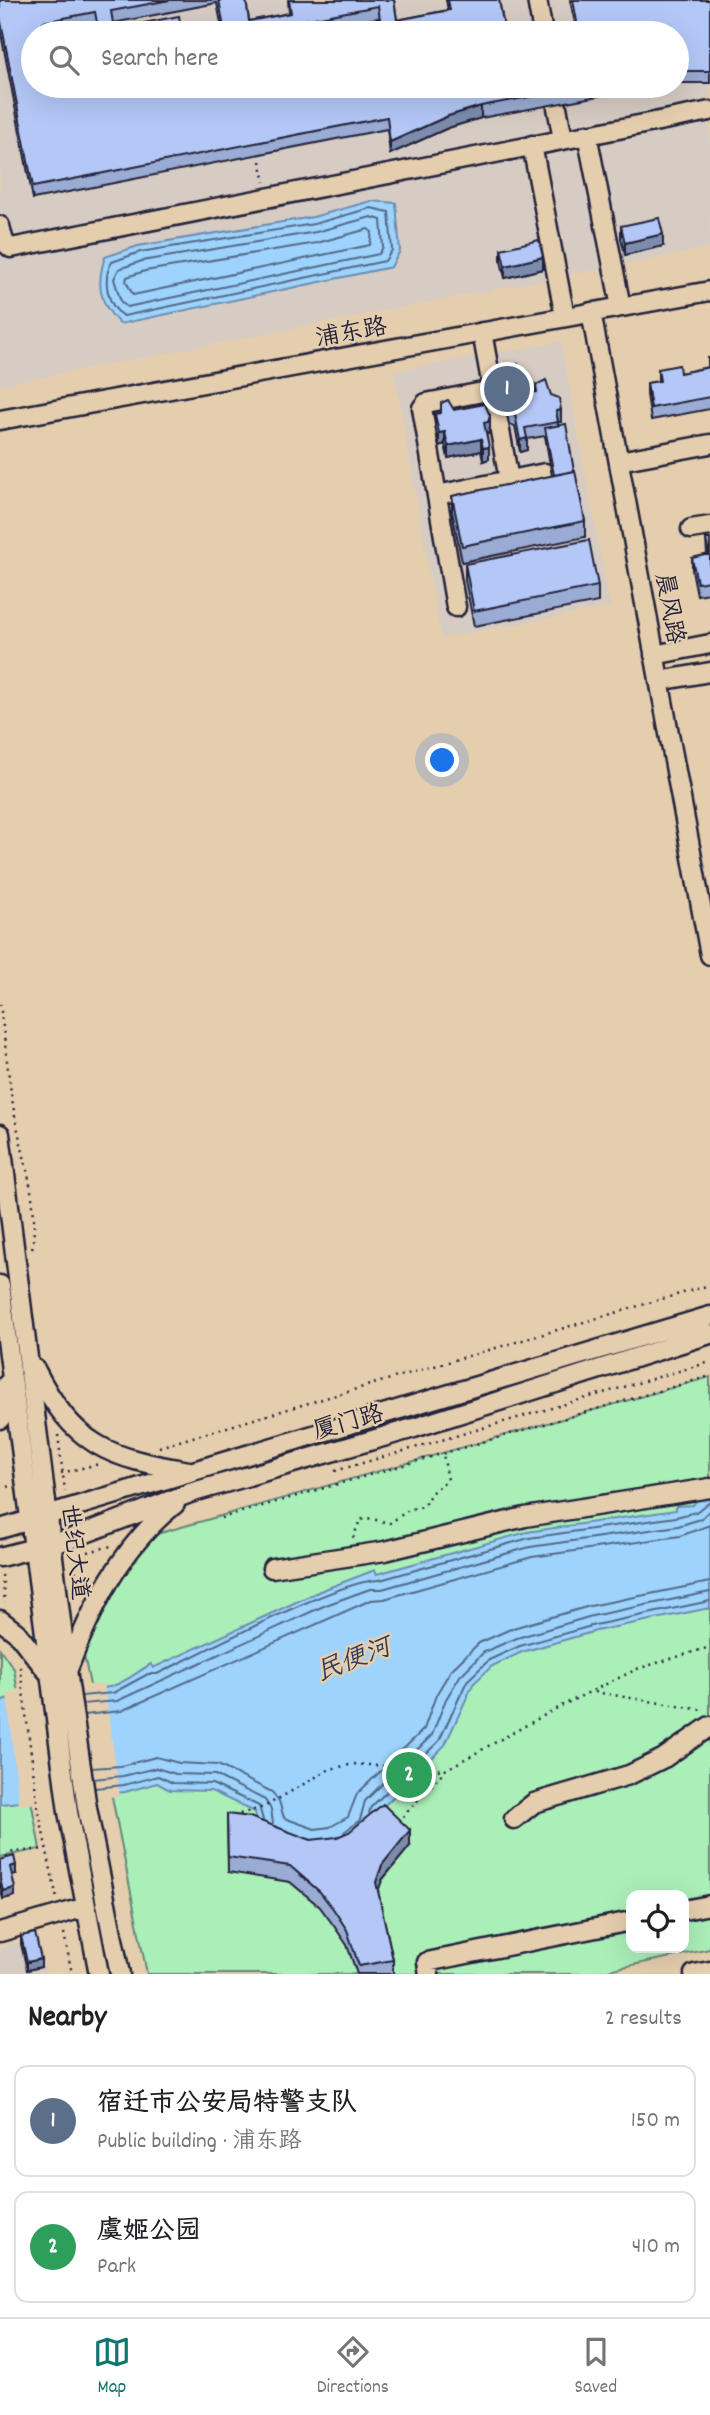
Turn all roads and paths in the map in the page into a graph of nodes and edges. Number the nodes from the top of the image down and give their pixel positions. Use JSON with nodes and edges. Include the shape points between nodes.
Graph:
{"nodes":[{"id":1,"x":537,"y":0,"type":"edge"},
{"id":2,"x":541,"y":21,"type":"edge"},
{"id":3,"x":555,"y":98,"type":"edge"},
{"id":4,"x":710,"y":111,"type":"edge"},
{"id":5,"x":586,"y":134,"type":"junction"},
{"id":6,"x":563,"y":139,"type":"junction"},
{"id":7,"x":532,"y":145,"type":"junction"},
{"id":8,"x":260,"y":161,"type":"dead end"},
{"id":9,"x":268,"y":197,"type":"junction"},
{"id":10,"x":0,"y":226,"type":"edge"},
{"id":11,"x":710,"y":291,"type":"edge"},
{"id":12,"x":621,"y":307,"type":"junction"},
{"id":13,"x":591,"y":312,"type":"junction"},
{"id":14,"x":565,"y":317,"type":"junction"},
{"id":15,"x":482,"y":332,"type":"junction"},
{"id":16,"x":493,"y":390,"type":"junction"},
{"id":17,"x":0,"y":420,"type":"edge"},
{"id":18,"x":710,"y":444,"type":"edge"},
{"id":19,"x":619,"y":461,"type":"junction"},
{"id":20,"x":545,"y":473,"type":"dead end"},
{"id":21,"x":509,"y":480,"type":"junction"},
{"id":22,"x":437,"y":495,"type":"junction"},
{"id":23,"x":710,"y":526,"type":"edge"},
{"id":24,"x":691,"y":529,"type":"dead end"},
{"id":25,"x":456,"y":607,"type":"dead end"},
{"id":26,"x":710,"y":645,"type":"edge"},
{"id":27,"x":654,"y":655,"type":"junction"},
{"id":28,"x":710,"y":671,"type":"edge"},
{"id":29,"x":659,"y":681,"type":"junction"},
{"id":30,"x":710,"y":955,"type":"edge"},
{"id":31,"x":0,"y":1004,"type":"edge"},
{"id":32,"x":0,"y":1134,"type":"edge"},
{"id":33,"x":2,"y":1157,"type":"edge"},
{"id":34,"x":31,"y":1256,"type":"dead end"},
{"id":35,"x":710,"y":1284,"type":"edge"},
{"id":36,"x":0,"y":1285,"type":"edge"},
{"id":37,"x":710,"y":1316,"type":"edge"},
{"id":38,"x":710,"y":1334,"type":"edge"},
{"id":39,"x":30,"y":1358,"type":"junction"},
{"id":40,"x":710,"y":1362,"type":"edge"},
{"id":41,"x":11,"y":1363,"type":"junction"},
{"id":42,"x":710,"y":1376,"type":"edge"},
{"id":43,"x":0,"y":1419,"type":"edge"},
{"id":44,"x":58,"y":1431,"type":"dead end"},
{"id":45,"x":149,"y":1450,"type":"dead end"},
{"id":46,"x":443,"y":1454,"type":"junction"},
{"id":47,"x":122,"y":1458,"type":"junction"},
{"id":48,"x":195,"y":1472,"type":"junction"},
{"id":49,"x":63,"y":1473,"type":"junction"},
{"id":50,"x":327,"y":1473,"type":"dead end"},
{"id":51,"x":34,"y":1480,"type":"junction"},
{"id":52,"x":0,"y":1488,"type":"edge"},
{"id":53,"x":710,"y":1488,"type":"edge"},
{"id":54,"x":190,"y":1493,"type":"junction"},
{"id":55,"x":67,"y":1510,"type":"junction"},
{"id":56,"x":38,"y":1518,"type":"junction"},
{"id":57,"x":221,"y":1518,"type":"dead end"},
{"id":58,"x":0,"y":1529,"type":"edge"},
{"id":59,"x":113,"y":1545,"type":"dead end"},
{"id":60,"x":72,"y":1548,"type":"junction"},
{"id":61,"x":86,"y":1553,"type":"dead end"},
{"id":62,"x":43,"y":1555,"type":"junction"},
{"id":63,"x":355,"y":1555,"type":"junction"},
{"id":64,"x":0,"y":1557,"type":"edge"},
{"id":65,"x":272,"y":1567,"type":"dead end"},
{"id":66,"x":0,"y":1576,"type":"edge"},
{"id":67,"x":0,"y":1620,"type":"edge"},
{"id":68,"x":85,"y":1625,"type":"junction"},
{"id":69,"x":710,"y":1647,"type":"edge"},
{"id":70,"x":59,"y":1679,"type":"junction"},
{"id":71,"x":24,"y":1690,"type":"dead end"},
{"id":72,"x":595,"y":1692,"type":"junction"},
{"id":73,"x":710,"y":1711,"type":"edge"},
{"id":74,"x":710,"y":1726,"type":"edge"},
{"id":75,"x":446,"y":1770,"type":"junction"},
{"id":76,"x":233,"y":1816,"type":"edge"},
{"id":77,"x":514,"y":1819,"type":"dead end"},
{"id":78,"x":392,"y":1829,"type":"edge"},
{"id":79,"x":47,"y":1849,"type":"junction"},
{"id":80,"x":0,"y":1861,"type":"edge"},
{"id":81,"x":710,"y":1905,"type":"edge"},
{"id":82,"x":86,"y":1907,"type":"junction"},
{"id":83,"x":689,"y":1909,"type":"edge"},
{"id":84,"x":60,"y":1915,"type":"junction"},
{"id":85,"x":626,"y":1922,"type":"edge"},
{"id":86,"x":0,"y":1932,"type":"edge"},
{"id":87,"x":710,"y":1971,"type":"edge"},
{"id":88,"x":72,"y":1974,"type":"edge"},
{"id":89,"x":99,"y":1974,"type":"edge"},
{"id":90,"x":120,"y":1974,"type":"edge"},
{"id":91,"x":429,"y":1974,"type":"edge"},
{"id":92,"x":694,"y":1974,"type":"edge"}],
"edges":[{"from":1,"to":2,"type":"street"},
{"from":3,"to":6,"type":"street"},
{"from":4,"to":5,"type":"street"},
{"from":5,"to":6,"type":"street"},
{"from":5,"to":12,"type":"street"},
{"from":6,"to":7,"type":"street"},
{"from":7,"to":9,"type":"street"},
{"from":7,"to":14,"type":"street"},
{"from":8,"to":9,"type":"path"},
{"from":9,"to":10,"type":"street","via":[[11,248],[4,242]]},
{"from":11,"to":12,"type":"street","name":"浦东路"},
{"from":12,"to":13,"type":"street","name":"浦东路"},
{"from":13,"to":14,"type":"street","name":"浦东路"},
{"from":13,"to":19,"type":"street","name":"晨风路"},
{"from":14,"to":15,"type":"street","name":"浦东路"},
{"from":15,"to":16,"type":"street"},
{"from":15,"to":17,"type":"street","name":"浦东路"},
{"from":16,"to":21,"type":"street"},
{"from":16,"to":22,"type":"street","via":[[423,405]]},
{"from":18,"to":19,"type":"street"},
{"from":19,"to":27,"type":"street","name":"晨风路"},
{"from":20,"to":21,"type":"street"},
{"from":21,"to":22,"type":"street"},
{"from":22,"to":25,"type":"street"},
{"from":23,"to":24,"type":"street"},
{"from":26,"to":27,"type":"street"},
{"from":27,"to":29,"type":"street","name":"晨风路"},
{"from":28,"to":29,"type":"street"},
{"from":29,"to":30,"type":"street","name":"晨风路"},
{"from":31,"to":34,"type":"path","via":[[36,1228]]},
{"from":32,"to":33,"type":"street","name":"世纪大道"},
{"from":33,"to":39,"type":"street","name":"世纪大道"},
{"from":35,"to":45,"type":"path"},
{"from":36,"to":41,"type":"street","name":"世纪大道"},
{"from":37,"to":48,"type":"street","name":"厦门路"},
{"from":38,"to":54,"type":"street","name":"厦门路"},
{"from":39,"to":47,"type":"street","via":[[61,1413],[90,1441]]},
{"from":39,"to":51,"type":"street","name":"世纪大道"},
{"from":40,"to":50,"type":"path"},
{"from":41,"to":43,"type":"street"},
{"from":41,"to":51,"type":"street","name":"世纪大道"},
{"from":42,"to":46,"type":"path"},
{"from":44,"to":49,"type":"path"},
{"from":46,"to":57,"type":"path"},
{"from":46,"to":63,"type":"path","via":[[448,1480],[444,1486],[431,1493],[423,1507],[410,1509],[390,1523],[360,1520],[353,1536]]},
{"from":47,"to":48,"type":"street"},
{"from":47,"to":49,"type":"path"},
{"from":48,"to":55,"type":"street","name":"厦门路"},
{"from":49,"to":51,"type":"path"},
{"from":49,"to":55,"type":"path"},
{"from":51,"to":52,"type":"path"},
{"from":51,"to":56,"type":"street","name":"世纪大道"},
{"from":53,"to":63,"type":"street","via":[[525,1517]]},
{"from":54,"to":60,"type":"street","name":"厦门路"},
{"from":54,"to":68,"type":"street","via":[[157,1519],[123,1559],[103,1586]]},
{"from":55,"to":56,"type":"street","name":"厦门路"},
{"from":56,"to":58,"type":"street","name":"厦门路"},
{"from":56,"to":62,"type":"street","name":"世纪大道"},
{"from":59,"to":61,"type":"path"},
{"from":60,"to":62,"type":"street","name":"厦门路"},
{"from":60,"to":62,"type":"path"},
{"from":60,"to":68,"type":"path"},
{"from":62,"to":64,"type":"street","name":"厦门路"},
{"from":62,"to":66,"type":"path"},
{"from":62,"to":70,"type":"street","name":"世纪大道"},
{"from":63,"to":65,"type":"street"},
{"from":67,"to":70,"type":"street"},
{"from":68,"to":70,"type":"street"},
{"from":69,"to":72,"type":"path","via":[[637,1669]]},
{"from":70,"to":82,"type":"street","name":"世纪大道","via":[[68,1812]]},
{"from":70,"to":90,"type":"street","name":"世纪大道"},
{"from":71,"to":79,"type":"path"},
{"from":72,"to":73,"type":"path"},
{"from":72,"to":75,"type":"path"},
{"from":74,"to":77,"type":"street","via":[[664,1758],[629,1775],[534,1803]]},
{"from":75,"to":76,"type":"path","via":[[354,1764],[330,1769],[264,1807]]},
{"from":75,"to":78,"type":"path"},
{"from":79,"to":80,"type":"path","via":[[13,1853]]},
{"from":79,"to":84,"type":"path"},
{"from":81,"to":83,"type":"street"},
{"from":82,"to":84,"type":"street"},
{"from":82,"to":89,"type":"street","name":"世纪大道"},
{"from":84,"to":86,"type":"street"},
{"from":84,"to":88,"type":"path"},
{"from":85,"to":91,"type":"street","via":[[427,1962]]},
{"from":87,"to":92,"type":"street"}]}
